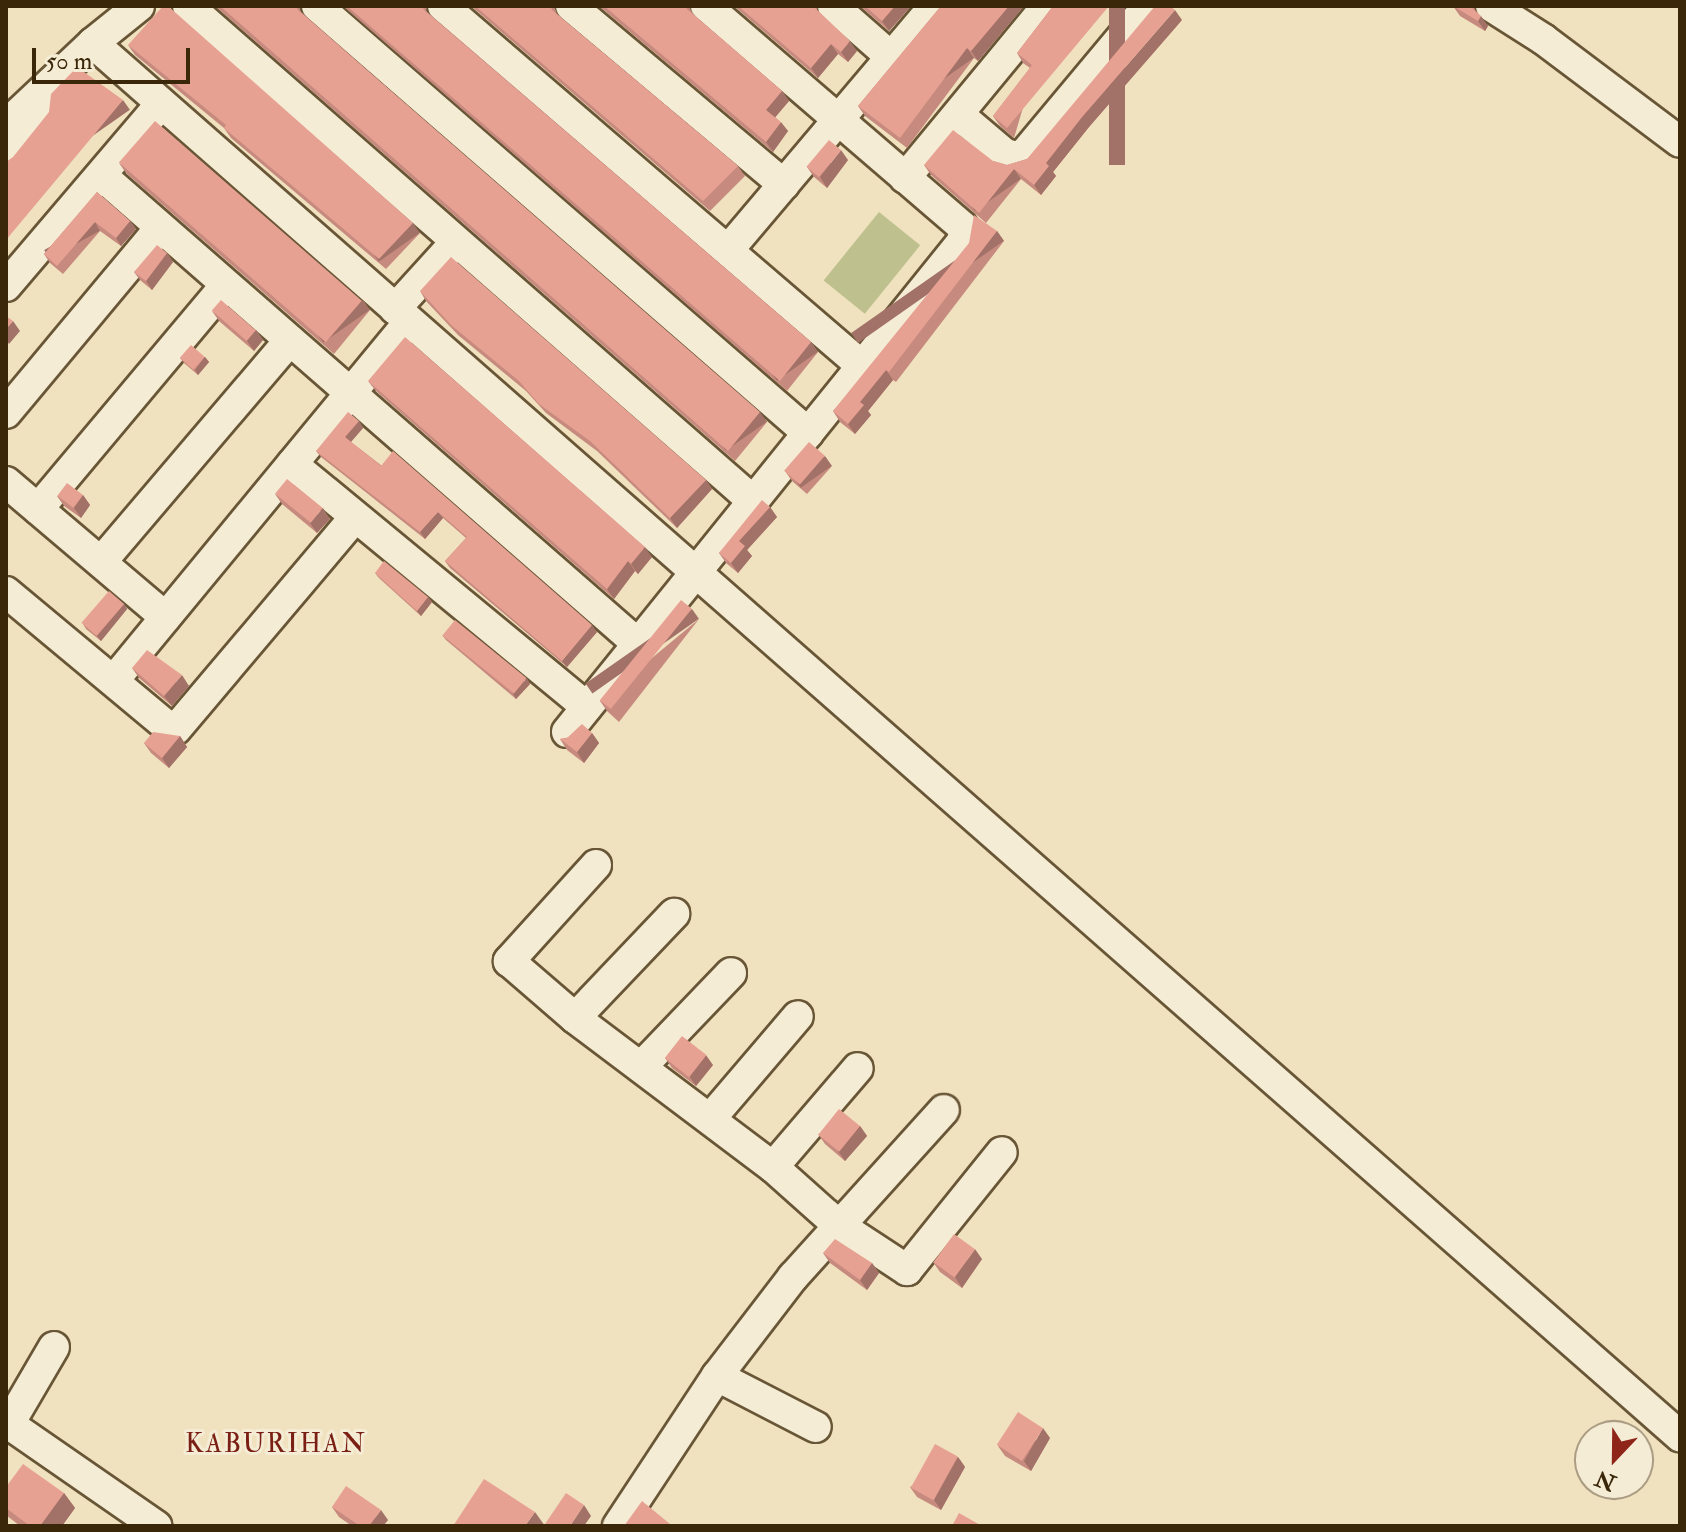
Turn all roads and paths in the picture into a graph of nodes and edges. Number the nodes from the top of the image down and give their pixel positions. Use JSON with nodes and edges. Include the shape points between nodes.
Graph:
{"nodes":[{"id":1,"x":139,"y":6,"type":"edge"},
{"id":2,"x":188,"y":6,"type":"edge"},
{"id":3,"x":317,"y":6,"type":"edge"},
{"id":4,"x":443,"y":6,"type":"edge"},
{"id":5,"x":571,"y":6,"type":"edge"},
{"id":6,"x":706,"y":6,"type":"edge"},
{"id":7,"x":833,"y":6,"type":"edge"},
{"id":8,"x":934,"y":6,"type":"edge"},
{"id":9,"x":1047,"y":6,"type":"edge"},
{"id":10,"x":1148,"y":6,"type":"edge"},
{"id":11,"x":1491,"y":6,"type":"edge"},
{"id":12,"x":93,"y":43,"type":"junction"},
{"id":13,"x":891,"y":57,"type":"junction"},
{"id":14,"x":36,"y":96,"type":"junction"},
{"id":15,"x":161,"y":104,"type":"junction"},
{"id":16,"x":959,"y":115,"type":"junction"},
{"id":17,"x":838,"y":121,"type":"junction"},
{"id":18,"x":6,"y":125,"type":"edge"},
{"id":19,"x":1680,"y":142,"type":"edge"},
{"id":20,"x":6,"y":156,"type":"edge"},
{"id":21,"x":101,"y":175,"type":"junction"},
{"id":22,"x":905,"y":178,"type":"junction"},
{"id":23,"x":784,"y":185,"type":"junction"},
{"id":24,"x":160,"y":228,"type":"junction"},
{"id":25,"x":455,"y":243,"type":"junction"},
{"id":26,"x":729,"y":249,"type":"junction"},
{"id":27,"x":6,"y":286,"type":"edge"},
{"id":28,"x":225,"y":286,"type":"junction"},
{"id":29,"x":402,"y":316,"type":"junction"},
{"id":30,"x":289,"y":341,"type":"junction"},
{"id":31,"x":862,"y":366,"type":"junction"},
{"id":32,"x":350,"y":393,"type":"junction"},
{"id":33,"x":6,"y":413,"type":"edge"},
{"id":34,"x":808,"y":433,"type":"junction"},
{"id":35,"x":292,"y":464,"type":"junction"},
{"id":36,"x":6,"y":482,"type":"edge"},
{"id":37,"x":753,"y":501,"type":"junction"},
{"id":38,"x":38,"y":509,"type":"junction"},
{"id":39,"x":354,"y":518,"type":"junction"},
{"id":40,"x":101,"y":562,"type":"junction"},
{"id":41,"x":697,"y":571,"type":"junction"},
{"id":42,"x":6,"y":592,"type":"edge"},
{"id":43,"x":165,"y":617,"type":"junction"},
{"id":44,"x":638,"y":644,"type":"junction"},
{"id":45,"x":114,"y":680,"type":"junction"},
{"id":46,"x":587,"y":707,"type":"junction"},
{"id":47,"x":567,"y":732,"type":"dead end"},
{"id":48,"x":596,"y":865,"type":"dead end"},
{"id":49,"x":674,"y":914,"type":"dead end"},
{"id":50,"x":731,"y":973,"type":"dead end"},
{"id":51,"x":798,"y":1016,"type":"dead end"},
{"id":52,"x":575,"y":1018,"type":"junction"},
{"id":53,"x":641,"y":1067,"type":"junction"},
{"id":54,"x":858,"y":1068,"type":"dead end"},
{"id":55,"x":944,"y":1110,"type":"dead end"},
{"id":56,"x":710,"y":1119,"type":"junction"},
{"id":57,"x":1002,"y":1152,"type":"dead end"},
{"id":58,"x":773,"y":1167,"type":"junction"},
{"id":59,"x":837,"y":1224,"type":"junction"},
{"id":60,"x":54,"y":1347,"type":"dead end"},
{"id":61,"x":717,"y":1376,"type":"junction"},
{"id":62,"x":7,"y":1423,"type":"edge"},
{"id":63,"x":816,"y":1427,"type":"dead end"},
{"id":64,"x":1680,"y":1436,"type":"edge"},
{"id":65,"x":156,"y":1526,"type":"edge"},
{"id":66,"x":618,"y":1526,"type":"edge"}],
"edges":[{"from":1,"to":12,"type":"street"},
{"from":2,"to":25,"type":"street"},
{"from":3,"to":34,"type":"street"},
{"from":4,"to":26,"type":"street"},
{"from":5,"to":23,"type":"street"},
{"from":6,"to":17,"type":"street"},
{"from":7,"to":13,"type":"street"},
{"from":8,"to":13,"type":"street"},
{"from":9,"to":16,"type":"street"},
{"from":10,"to":16,"type":"street","via":[[1025,153],[1005,154]]},
{"from":11,"to":19,"type":"street"},
{"from":12,"to":14,"type":"street"},
{"from":12,"to":15,"type":"street"},
{"from":13,"to":17,"type":"street"},
{"from":14,"to":18,"type":"street"},
{"from":14,"to":20,"type":"street","via":[[43,104],[40,116]]},
{"from":15,"to":21,"type":"street"},
{"from":15,"to":29,"type":"street"},
{"from":16,"to":22,"type":"street"},
{"from":17,"to":22,"type":"street"},
{"from":17,"to":23,"type":"street"},
{"from":21,"to":24,"type":"street"},
{"from":21,"to":27,"type":"street"},
{"from":22,"to":31,"type":"street","via":[[962,226],[962,242]]},
{"from":23,"to":26,"type":"street"},
{"from":24,"to":28,"type":"street"},
{"from":24,"to":33,"type":"street"},
{"from":25,"to":29,"type":"street"},
{"from":25,"to":37,"type":"street"},
{"from":26,"to":31,"type":"street"},
{"from":28,"to":30,"type":"street"},
{"from":28,"to":38,"type":"street"},
{"from":29,"to":32,"type":"street"},
{"from":29,"to":41,"type":"street"},
{"from":30,"to":32,"type":"street"},
{"from":30,"to":40,"type":"street"},
{"from":31,"to":34,"type":"street"},
{"from":32,"to":35,"type":"street"},
{"from":32,"to":44,"type":"street"},
{"from":34,"to":37,"type":"street"},
{"from":35,"to":39,"type":"street"},
{"from":35,"to":43,"type":"street"},
{"from":36,"to":38,"type":"street"},
{"from":37,"to":41,"type":"street"},
{"from":38,"to":40,"type":"street"},
{"from":39,"to":45,"type":"street","via":[[181,726],[167,726]]},
{"from":39,"to":46,"type":"street"},
{"from":40,"to":43,"type":"street"},
{"from":41,"to":44,"type":"street"},
{"from":41,"to":64,"type":"street"},
{"from":42,"to":45,"type":"street"},
{"from":43,"to":45,"type":"street"},
{"from":44,"to":46,"type":"street"},
{"from":46,"to":47,"type":"street"},
{"from":48,"to":52,"type":"street","via":[[509,961]]},
{"from":49,"to":52,"type":"street"},
{"from":50,"to":53,"type":"street"},
{"from":51,"to":56,"type":"street"},
{"from":52,"to":53,"type":"street"},
{"from":53,"to":56,"type":"street"},
{"from":54,"to":58,"type":"street"},
{"from":55,"to":59,"type":"street"},
{"from":56,"to":58,"type":"street"},
{"from":57,"to":59,"type":"street","via":[[907,1270]]},
{"from":58,"to":59,"type":"street"},
{"from":59,"to":61,"type":"street"},
{"from":60,"to":62,"type":"street"},
{"from":61,"to":63,"type":"street"},
{"from":61,"to":66,"type":"street"},
{"from":62,"to":65,"type":"street"}]}
